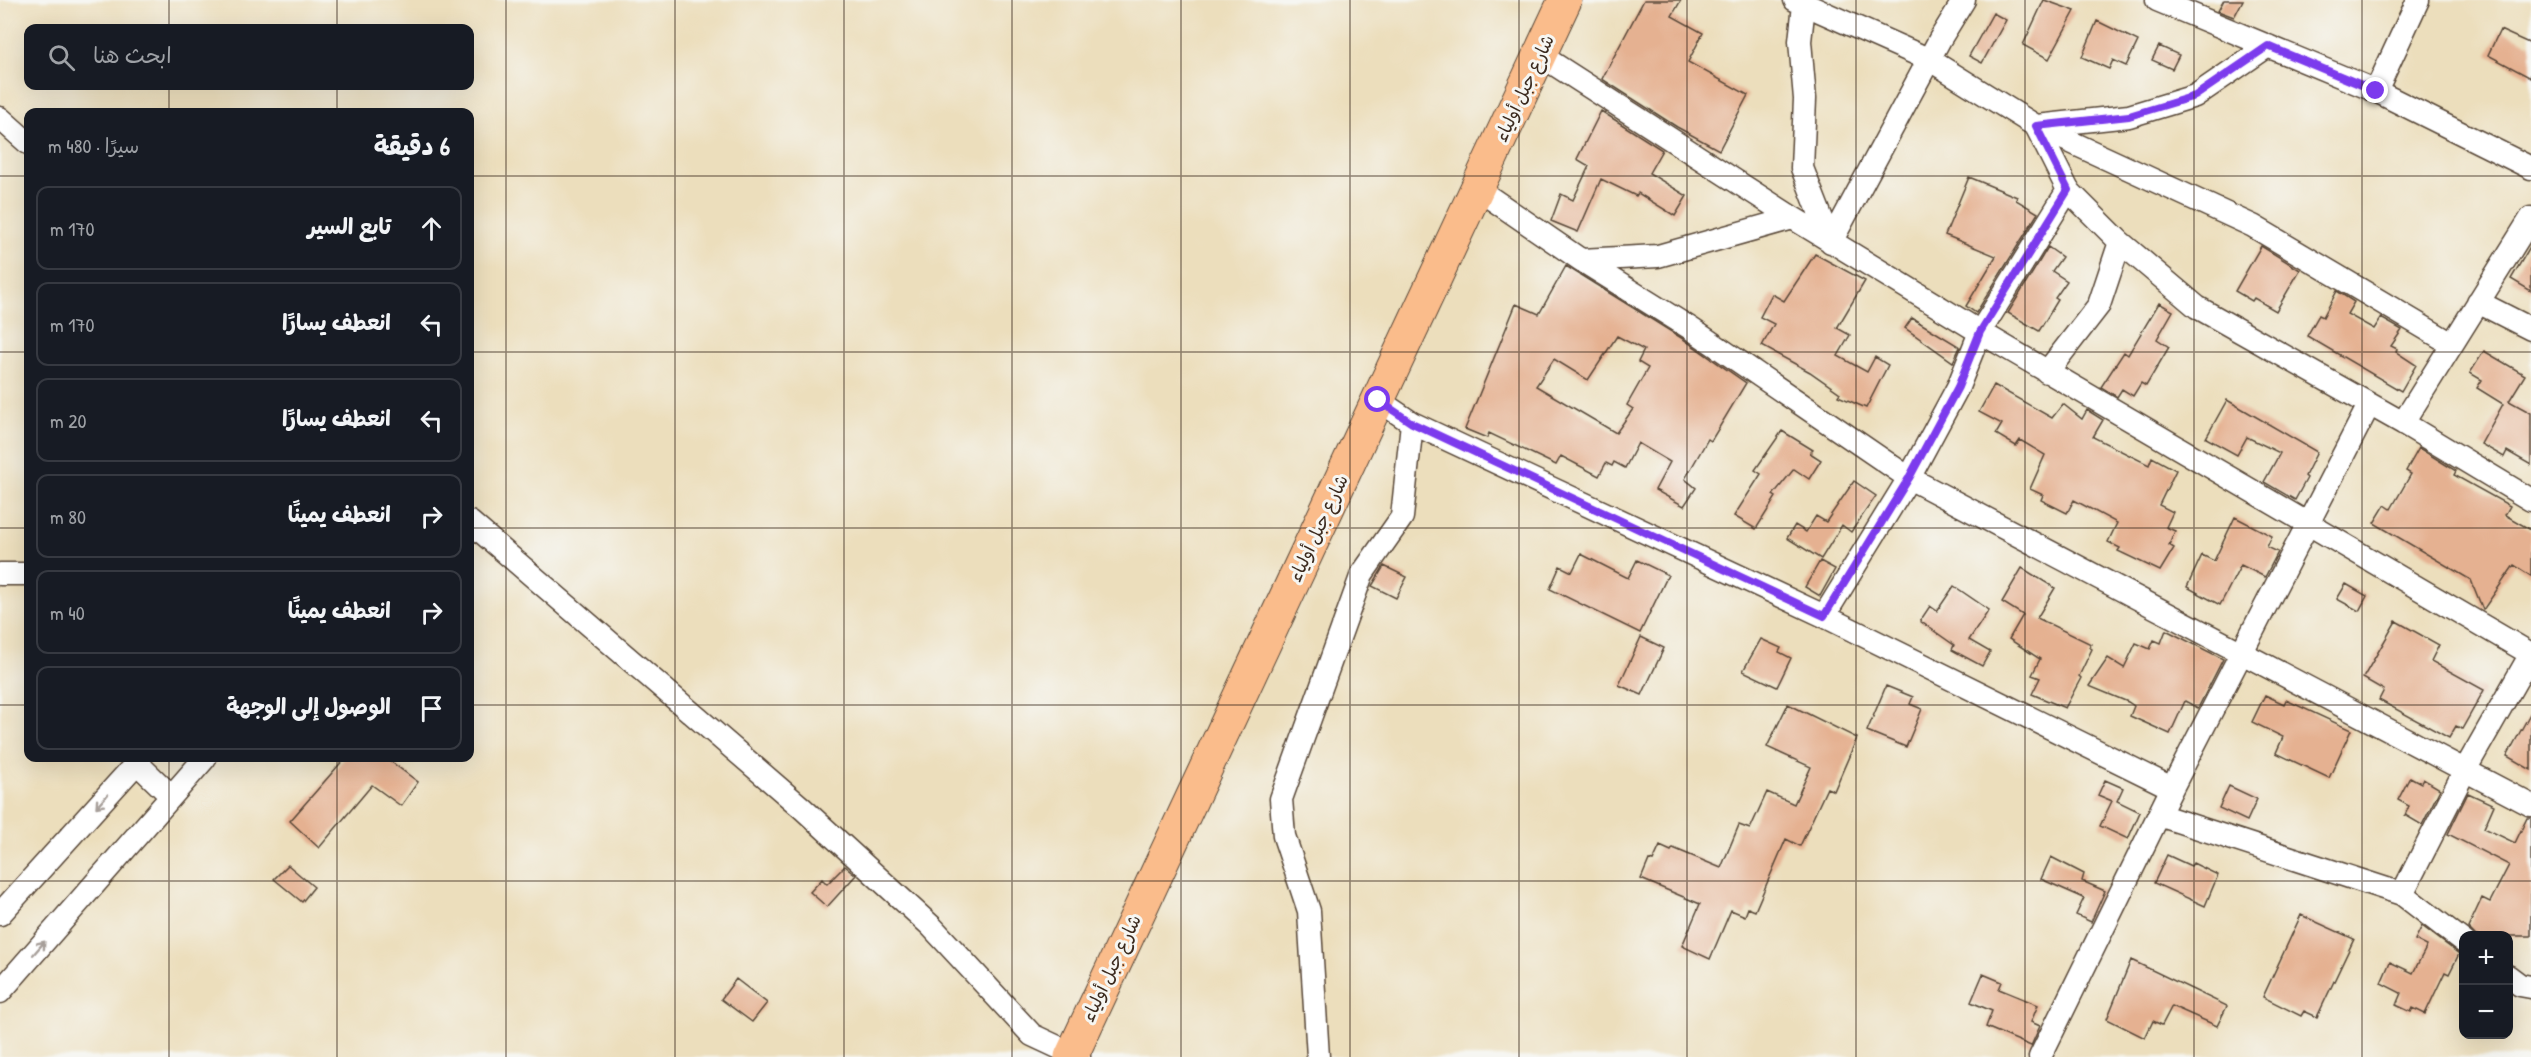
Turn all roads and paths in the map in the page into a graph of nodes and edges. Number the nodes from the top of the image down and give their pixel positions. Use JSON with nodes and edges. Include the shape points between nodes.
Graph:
{"nodes":[{"id":1,"x":1565,"y":0,"type":"edge"},
{"id":2,"x":1964,"y":0,"type":"edge"},
{"id":3,"x":2157,"y":0,"type":"edge"},
{"id":4,"x":2418,"y":0,"type":"edge"},
{"id":5,"x":1799,"y":3,"type":"edge"},
{"id":6,"x":2268,"y":46,"type":"junction"},
{"id":7,"x":1540,"y":55,"type":"junction"},
{"id":8,"x":1930,"y":60,"type":"junction"},
{"id":9,"x":2376,"y":91,"type":"junction"},
{"id":10,"x":0,"y":118,"type":"edge"},
{"id":11,"x":2036,"y":126,"type":"junction"},
{"id":12,"x":24,"y":139,"type":"edge"},
{"id":13,"x":2531,"y":168,"type":"edge"},
{"id":14,"x":1476,"y":188,"type":"junction"},
{"id":15,"x":2068,"y":190,"type":"junction"},
{"id":16,"x":1793,"y":218,"type":"junction"},
{"id":17,"x":2531,"y":218,"type":"edge"},
{"id":18,"x":1832,"y":242,"type":"junction"},
{"id":19,"x":2120,"y":242,"type":"junction"},
{"id":20,"x":1581,"y":260,"type":"junction"},
{"id":21,"x":2478,"y":302,"type":"junction"},
{"id":22,"x":2531,"y":330,"type":"edge"},
{"id":23,"x":1980,"y":332,"type":"junction"},
{"id":24,"x":2452,"y":344,"type":"junction"},
{"id":25,"x":2047,"y":372,"type":"junction"},
{"id":26,"x":1378,"y":400,"type":"junction"},
{"id":27,"x":2369,"y":405,"type":"junction"},
{"id":28,"x":1412,"y":423,"type":"junction"},
{"id":29,"x":2403,"y":423,"type":"junction"},
{"id":30,"x":1909,"y":478,"type":"junction"},
{"id":31,"x":2531,"y":500,"type":"edge"},
{"id":32,"x":474,"y":525,"type":"edge"},
{"id":33,"x":2307,"y":525,"type":"junction"},
{"id":34,"x":0,"y":574,"type":"edge"},
{"id":35,"x":24,"y":574,"type":"edge"},
{"id":36,"x":1824,"y":616,"type":"junction"},
{"id":37,"x":2242,"y":653,"type":"junction"},
{"id":38,"x":137,"y":762,"type":"edge"},
{"id":39,"x":141,"y":762,"type":"edge"},
{"id":40,"x":201,"y":762,"type":"edge"},
{"id":41,"x":2465,"y":771,"type":"junction"},
{"id":42,"x":2172,"y":788,"type":"junction"},
{"id":43,"x":171,"y":796,"type":"junction"},
{"id":44,"x":2531,"y":806,"type":"edge"},
{"id":45,"x":2159,"y":815,"type":"junction"},
{"id":46,"x":2402,"y":894,"type":"junction"},
{"id":47,"x":0,"y":914,"type":"edge"},
{"id":48,"x":2459,"y":939,"type":"edge"},
{"id":49,"x":2513,"y":980,"type":"edge"},
{"id":50,"x":2531,"y":987,"type":"edge"},
{"id":51,"x":0,"y":992,"type":"edge"},
{"id":52,"x":1074,"y":1056,"type":"edge"},
{"id":53,"x":1318,"y":1057,"type":"edge"},
{"id":54,"x":2040,"y":1057,"type":"edge"}],
"edges":[{"from":1,"to":7,"type":"highway","name":"شارع جبل أولياء"},
{"from":2,"to":8,"type":"street"},
{"from":3,"to":6,"type":"street"},
{"from":4,"to":9,"type":"street"},
{"from":5,"to":8,"type":"street"},
{"from":5,"to":18,"type":"street","via":[[1805,99],[1802,168]]},
{"from":6,"to":9,"type":"street"},
{"from":6,"to":11,"type":"street","via":[[2195,96],[2129,116]]},
{"from":7,"to":14,"type":"highway","name":"شارع جبل أولياء"},
{"from":7,"to":16,"type":"street"},
{"from":8,"to":11,"type":"street"},
{"from":8,"to":18,"type":"street"},
{"from":9,"to":13,"type":"street"},
{"from":10,"to":12,"type":"street"},
{"from":11,"to":15,"type":"street"},
{"from":11,"to":24,"type":"street","via":[[2253,226]]},
{"from":14,"to":20,"type":"street"},
{"from":14,"to":26,"type":"highway","name":"شارع جبل أولياء"},
{"from":15,"to":19,"type":"street"},
{"from":15,"to":23,"type":"street"},
{"from":16,"to":18,"type":"street"},
{"from":16,"to":20,"type":"street","via":[[1658,256]]},
{"from":17,"to":21,"type":"street"},
{"from":18,"to":23,"type":"street"},
{"from":19,"to":25,"type":"street","via":[[2099,306]]},
{"from":19,"to":27,"type":"street","via":[[2197,307]]},
{"from":20,"to":30,"type":"street","via":[[1690,328]]},
{"from":21,"to":22,"type":"street"},
{"from":21,"to":24,"type":"street"},
{"from":23,"to":25,"type":"street"},
{"from":23,"to":30,"type":"street","via":[[1958,387]]},
{"from":24,"to":29,"type":"street"},
{"from":25,"to":33,"type":"street"},
{"from":26,"to":28,"type":"street"},
{"from":26,"to":52,"type":"highway","name":"شارع جبل أولياء"},
{"from":27,"to":29,"type":"street"},
{"from":27,"to":33,"type":"street"},
{"from":28,"to":36,"type":"street"},
{"from":28,"to":53,"type":"street","via":[[1402,517],[1362,574],[1281,799],[1284,836],[1309,911]]},
{"from":29,"to":31,"type":"street"},
{"from":30,"to":36,"type":"street"},
{"from":30,"to":37,"type":"street"},
{"from":32,"to":52,"type":"street","via":[[802,808],[923,918],[1032,1035]]},
{"from":33,"to":37,"type":"street"},
{"from":33,"to":41,"type":"street","via":[[2531,654]]},
{"from":34,"to":35,"type":"street"},
{"from":36,"to":42,"type":"street"},
{"from":37,"to":41,"type":"street"},
{"from":37,"to":42,"type":"street"},
{"from":38,"to":47,"type":"street","one_way":true},
{"from":39,"to":43,"type":"street"},
{"from":40,"to":43,"type":"street"},
{"from":41,"to":44,"type":"street"},
{"from":41,"to":46,"type":"street"},
{"from":42,"to":45,"type":"street"},
{"from":51,"to":43,"type":"street","one_way":true},
{"from":45,"to":46,"type":"street"},
{"from":45,"to":54,"type":"street"},
{"from":46,"to":48,"type":"street"},
{"from":49,"to":50,"type":"street"}]}
